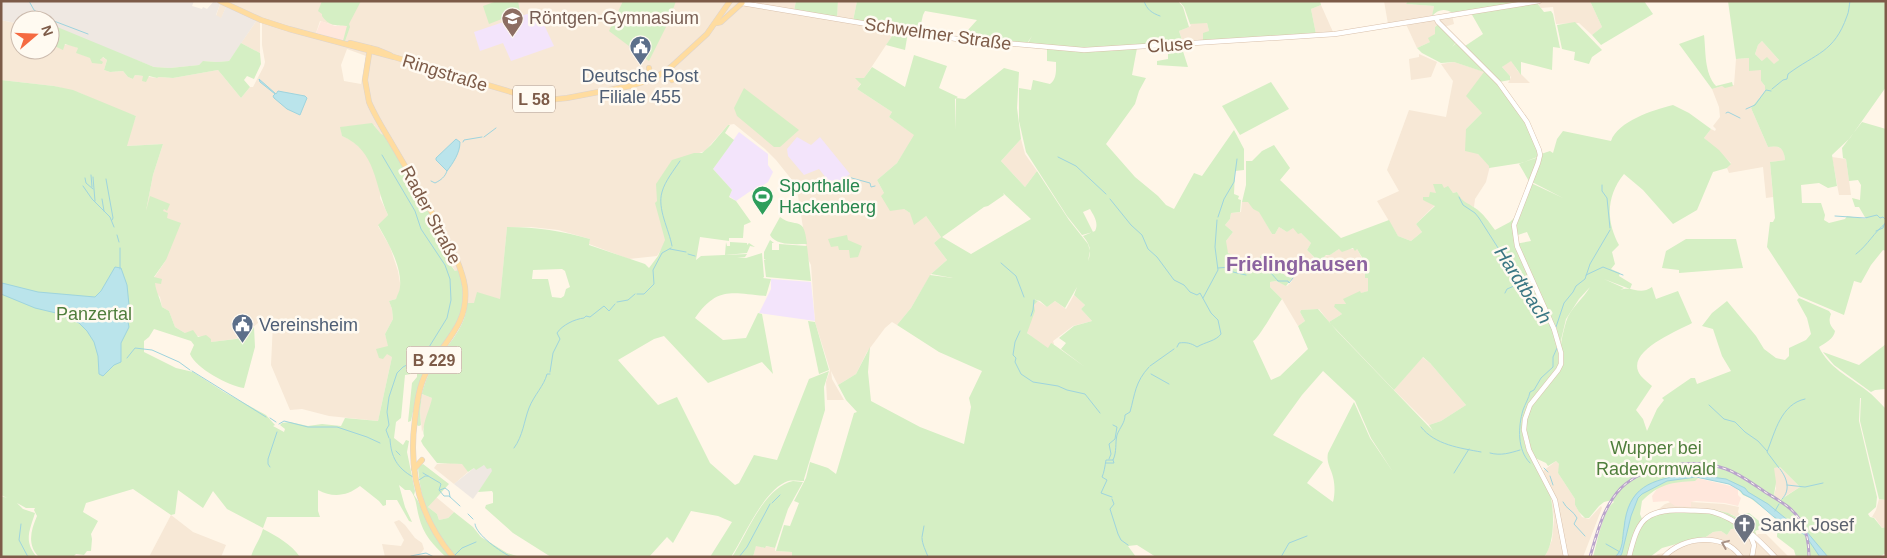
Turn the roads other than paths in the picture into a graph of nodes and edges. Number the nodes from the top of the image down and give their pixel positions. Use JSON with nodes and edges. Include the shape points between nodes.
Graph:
{"nodes":[{"id":1,"x":220,"y":1,"type":"edge"},
{"id":2,"x":730,"y":1,"type":"edge"},
{"id":3,"x":1539,"y":1,"type":"edge"},
{"id":4,"x":742,"y":3,"type":"joint"},
{"id":5,"x":1436,"y":18,"type":"junction"},
{"id":6,"x":716,"y":23,"type":"junction"},
{"id":7,"x":1136,"y":47,"type":"joint"},
{"id":8,"x":371,"y":50,"type":"junction"},
{"id":9,"x":671,"y":67,"type":"junction"},
{"id":10,"x":649,"y":68,"type":"dead end"},
{"id":11,"x":672,"y":80,"type":"dead end"},
{"id":12,"x":648,"y":81,"type":"junction"},
{"id":13,"x":413,"y":460,"type":"junction"},
{"id":14,"x":414,"y":469,"type":"junction"},
{"id":15,"x":1749,"y":532,"type":"junction"},
{"id":16,"x":1752,"y":556,"type":"edge"},
{"id":17,"x":453,"y":557,"type":"edge"},
{"id":18,"x":1566,"y":557,"type":"edge"},
{"id":19,"x":1629,"y":557,"type":"edge"},
{"id":20,"x":1664,"y":557,"type":"edge"},
{"id":21,"x":1741,"y":557,"type":"edge"},
{"id":22,"x":1775,"y":557,"type":"edge"}],
"edges":[{"from":1,"to":8,"type":"main road","name":"Ringstraße","via":[[261,20]]},
{"from":2,"to":6,"type":"main road","name":"Ringstraße","number":"L 58"},
{"from":3,"to":5,"type":"main road","name":"Cluse"},
{"from":4,"to":6,"type":"main road","via":[[722,22]]},
{"from":4,"to":7,"type":"main road","name":"Schwelmer Straße","via":[[972,41],[1075,50]]},
{"from":5,"to":7,"type":"main road","name":"Cluse","via":[[1355,31]]},
{"from":5,"to":18,"type":"main road","via":[[1499,83],[1527,122],[1539,150],[1540,160],[1515,222],[1514,233],[1562,360],[1532,401],[1525,419],[1526,440],[1555,500]]},
{"from":6,"to":9,"type":"main road","name":"Ringstraße","number":"L 58"},
{"from":8,"to":12,"type":"main road","name":"Ringstraße","number":"L 58","via":[[540,100],[567,98]]},
{"from":8,"to":13,"type":"main road","name":"Rader Straße","number":"B 229","via":[[365,80],[370,105],[445,236],[459,265],[464,286],[465,302],[458,325],[429,368],[420,388],[414,422]]},
{"from":9,"to":11,"type":"main road","via":[[669,75]]},
{"from":9,"to":12,"type":"main road","name":"Ringstraße","number":"L 58"},
{"from":10,"to":12,"type":"main road"},
{"from":13,"to":14,"type":"main road","number":"B 229"},
{"from":13,"to":14,"type":"main road","via":[[422,460]]},
{"from":14,"to":17,"type":"main road","number":"B 229","via":[[417,489],[430,525]]},
{"from":15,"to":16,"type":"main road","via":[[1754,543]]},
{"from":15,"to":19,"type":"main road","via":[[1713,512],[1661,511],[1641,524]]},
{"from":15,"to":22,"type":"main road"},
{"from":21,"to":20,"type":"main road","one_way":true,"via":[[1727,544],[1704,540],[1684,543]]}]}
